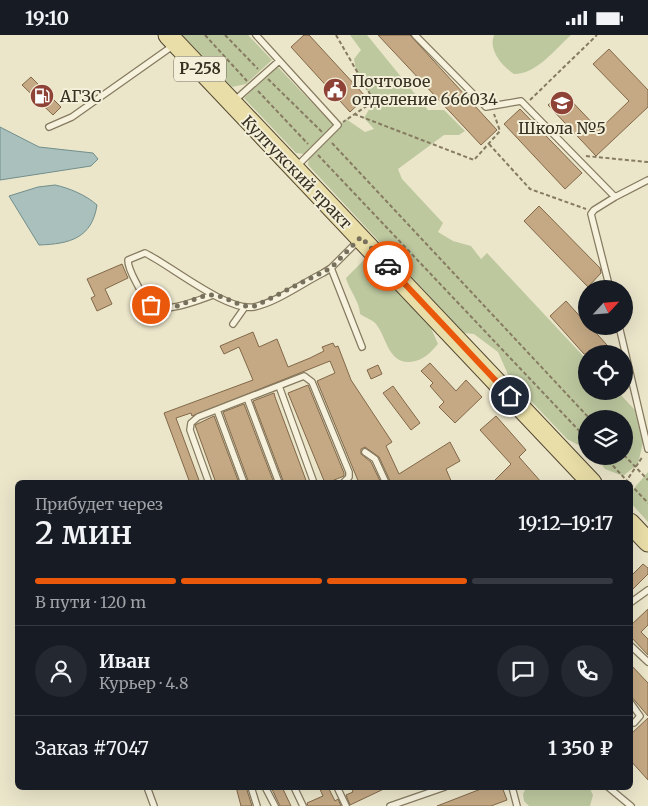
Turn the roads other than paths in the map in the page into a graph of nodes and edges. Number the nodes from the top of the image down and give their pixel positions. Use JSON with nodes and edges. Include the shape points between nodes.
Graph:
{"nodes":[{"id":1,"x":256,"y":35,"type":"edge"},
{"id":2,"x":415,"y":35,"type":"edge"},
{"id":3,"x":172,"y":39,"type":"edge"},
{"id":4,"x":279,"y":61,"type":"junction"},
{"id":5,"x":231,"y":103,"type":"junction"},
{"id":6,"x":49,"y":127,"type":"dead end"},
{"id":7,"x":295,"y":168,"type":"junction"},
{"id":8,"x":648,"y":180,"type":"edge"},
{"id":9,"x":615,"y":197,"type":"junction"},
{"id":10,"x":361,"y":237,"type":"junction"},
{"id":11,"x":331,"y":268,"type":"junction"},
{"id":12,"x":608,"y":280,"type":"edge"},
{"id":13,"x":214,"y":295,"type":"junction"},
{"id":14,"x":245,"y":307,"type":"junction"},
{"id":15,"x":234,"y":324,"type":"dead end"},
{"id":16,"x":620,"y":335,"type":"edge"},
{"id":17,"x":362,"y":347,"type":"dead end"},
{"id":18,"x":279,"y":386,"type":"junction"},
{"id":19,"x":247,"y":398,"type":"junction"},
{"id":20,"x":217,"y":410,"type":"junction"},
{"id":21,"x":648,"y":449,"type":"edge"},
{"id":22,"x":365,"y":451,"type":"dead end"},
{"id":23,"x":208,"y":480,"type":"edge"},
{"id":24,"x":243,"y":480,"type":"edge"},
{"id":25,"x":279,"y":480,"type":"edge"},
{"id":26,"x":313,"y":480,"type":"edge"},
{"id":27,"x":346,"y":480,"type":"edge"},
{"id":28,"x":385,"y":480,"type":"edge"},
{"id":29,"x":589,"y":480,"type":"edge"},
{"id":30,"x":633,"y":526,"type":"edge"},
{"id":31,"x":648,"y":542,"type":"edge"},
{"id":32,"x":648,"y":590,"type":"edge"},
{"id":33,"x":633,"y":601,"type":"edge"},
{"id":34,"x":633,"y":648,"type":"edge"},
{"id":35,"x":648,"y":662,"type":"edge"},
{"id":36,"x":633,"y":706,"type":"edge"},
{"id":37,"x":633,"y":722,"type":"edge"},
{"id":38,"x":148,"y":790,"type":"edge"},
{"id":39,"x":252,"y":790,"type":"edge"},
{"id":40,"x":267,"y":790,"type":"edge"},
{"id":41,"x":295,"y":790,"type":"edge"},
{"id":42,"x":338,"y":790,"type":"edge"},
{"id":43,"x":437,"y":790,"type":"edge"},
{"id":44,"x":513,"y":790,"type":"edge"},
{"id":45,"x":612,"y":790,"type":"edge"},
{"id":46,"x":154,"y":806,"type":"edge"},
{"id":47,"x":257,"y":806,"type":"edge"},
{"id":48,"x":275,"y":806,"type":"edge"},
{"id":49,"x":303,"y":806,"type":"edge"},
{"id":50,"x":346,"y":806,"type":"edge"},
{"id":51,"x":390,"y":806,"type":"edge"},
{"id":52,"x":517,"y":806,"type":"edge"},
{"id":53,"x":631,"y":806,"type":"edge"}],
"edges":[{"from":1,"to":4,"type":"lane"},
{"from":2,"to":9,"type":"lane","via":[[486,107],[520,101]]},
{"from":3,"to":5,"type":"main road","name":"Култукский тракт","number":"Р-258"},
{"from":3,"to":6,"type":"lane","via":[[72,117]]},
{"from":4,"to":5,"type":"lane"},
{"from":4,"to":7,"type":"lane","via":[[338,125]]},
{"from":5,"to":7,"type":"main road","name":"Култукский тракт","number":"Р-258"},
{"from":7,"to":10,"type":"main road","name":"Култукский тракт","number":"Р-258"},
{"from":8,"to":9,"type":"lane"},
{"from":9,"to":12,"type":"lane","via":[[593,212]]},
{"from":10,"to":11,"type":"lane"},
{"from":10,"to":29,"type":"main road","name":"Култукский тракт","number":"Р-258"},
{"from":11,"to":14,"type":"lane","via":[[265,303]]},
{"from":11,"to":17,"type":"lane"},
{"from":13,"to":13,"type":"lane","via":[[145,253],[128,260],[144,298],[154,307],[179,305]]},
{"from":13,"to":14,"type":"lane"},
{"from":14,"to":15,"type":"lane"},
{"from":16,"to":21,"type":"lane"},
{"from":18,"to":19,"type":"lane"},
{"from":18,"to":26,"type":"lane"},
{"from":18,"to":27,"type":"lane","via":[[304,376],[312,382],[349,472]]},
{"from":19,"to":20,"type":"lane"},
{"from":19,"to":25,"type":"lane"},
{"from":20,"to":23,"type":"lane","via":[[194,419],[190,426]]},
{"from":20,"to":24,"type":"lane"},
{"from":22,"to":28,"type":"lane","via":[[375,459]]},
{"from":30,"to":31,"type":"main road"},
{"from":32,"to":33,"type":"lane"},
{"from":34,"to":35,"type":"lane"},
{"from":36,"to":37,"type":"lane","via":[[640,716]]},
{"from":38,"to":46,"type":"lane"},
{"from":39,"to":47,"type":"lane"},
{"from":40,"to":48,"type":"lane"},
{"from":41,"to":49,"type":"lane"},
{"from":42,"to":50,"type":"lane"},
{"from":43,"to":51,"type":"lane"},
{"from":44,"to":52,"type":"lane"},
{"from":45,"to":53,"type":"lane"}]}
